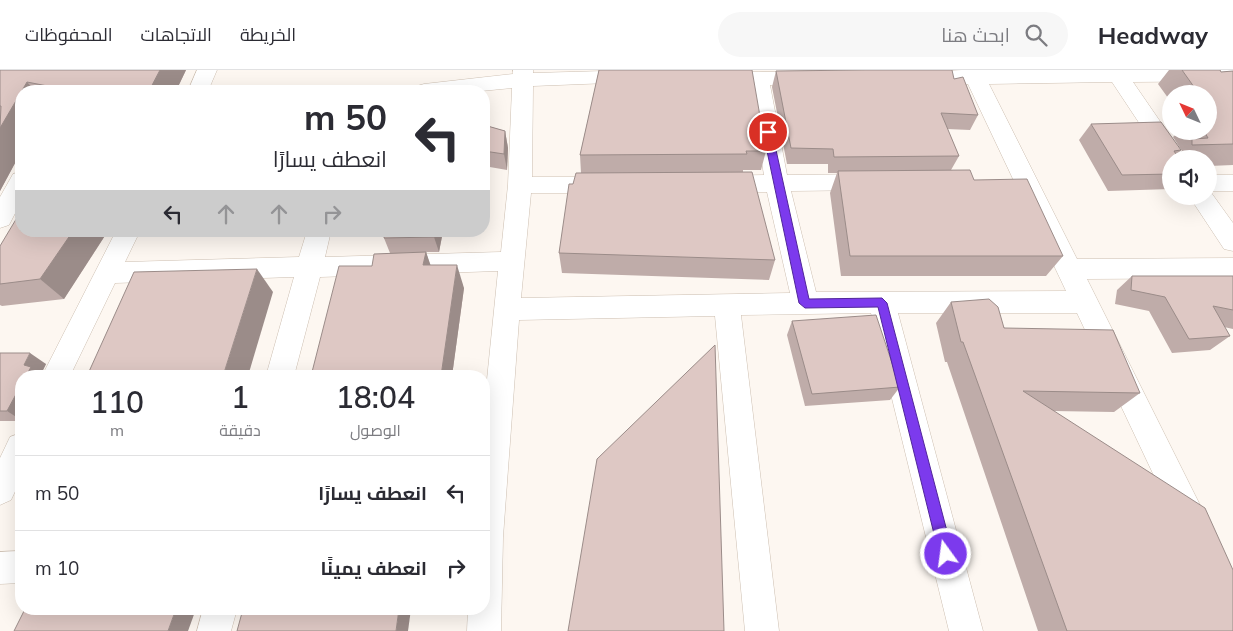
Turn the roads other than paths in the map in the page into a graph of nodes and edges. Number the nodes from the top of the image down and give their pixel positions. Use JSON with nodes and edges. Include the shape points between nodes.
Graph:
{"nodes":[{"id":1,"x":207,"y":70,"type":"edge"},
{"id":2,"x":656,"y":74,"type":"edge"},
{"id":3,"x":974,"y":74,"type":"edge"},
{"id":4,"x":1233,"y":74,"type":"edge"},
{"id":5,"x":522,"y":75,"type":"edge"},
{"id":6,"x":702,"y":75,"type":"edge"},
{"id":7,"x":1118,"y":75,"type":"junction"},
{"id":8,"x":827,"y":78,"type":"edge"},
{"id":9,"x":896,"y":78,"type":"edge"},
{"id":10,"x":758,"y":79,"type":"junction"},
{"id":11,"x":201,"y":85,"type":"edge"},
{"id":12,"x":461,"y":85,"type":"edge"},
{"id":13,"x":1169,"y":150,"type":"edge"},
{"id":14,"x":896,"y":182,"type":"edge"},
{"id":15,"x":777,"y":183,"type":"junction"},
{"id":16,"x":1217,"y":183,"type":"edge"},
{"id":17,"x":1233,"y":183,"type":"edge"},
{"id":18,"x":698,"y":184,"type":"edge"},
{"id":19,"x":520,"y":185,"type":"junction"},
{"id":20,"x":629,"y":185,"type":"edge"},
{"id":21,"x":15,"y":191,"type":"edge"},
{"id":22,"x":1207,"y":205,"type":"edge"},
{"id":23,"x":0,"y":219,"type":"edge"},
{"id":24,"x":125,"y":237,"type":"edge"},
{"id":25,"x":317,"y":237,"type":"edge"},
{"id":26,"x":1233,"y":242,"type":"edge"},
{"id":27,"x":513,"y":261,"type":"junction"},
{"id":28,"x":309,"y":267,"type":"junction"},
{"id":29,"x":1233,"y":268,"type":"edge"},
{"id":30,"x":1069,"y":269,"type":"junction"},
{"id":31,"x":106,"y":273,"type":"junction"},
{"id":32,"x":1085,"y":302,"type":"junction"},
{"id":33,"x":805,"y":303,"type":"junction"},
{"id":34,"x":882,"y":303,"type":"junction"},
{"id":35,"x":727,"y":304,"type":"junction"},
{"id":36,"x":507,"y":309,"type":"junction"},
{"id":37,"x":59,"y":370,"type":"edge"},
{"id":38,"x":282,"y":370,"type":"edge"},
{"id":39,"x":15,"y":459,"type":"edge"},
{"id":40,"x":0,"y":490,"type":"edge"},
{"id":41,"x":490,"y":494,"type":"edge"},
{"id":42,"x":1202,"y":543,"type":"edge"},
{"id":43,"x":15,"y":567,"type":"edge"},
{"id":44,"x":0,"y":568,"type":"edge"},
{"id":45,"x":218,"y":615,"type":"edge"},
{"id":46,"x":484,"y":615,"type":"edge"},
{"id":47,"x":214,"y":631,"type":"edge"},
{"id":48,"x":484,"y":631,"type":"edge"},
{"id":49,"x":762,"y":631,"type":"edge"},
{"id":50,"x":966,"y":631,"type":"edge"}],
"edges":[{"from":1,"to":11,"type":"street"},
{"from":2,"to":5,"type":"street"},
{"from":3,"to":7,"type":"street"},
{"from":3,"to":9,"type":"street"},
{"from":3,"to":30,"type":"street","via":[[1016,181]]},
{"from":4,"to":7,"type":"street"},
{"from":5,"to":12,"type":"street"},
{"from":5,"to":19,"type":"street"},
{"from":6,"to":10,"type":"street"},
{"from":7,"to":13,"type":"street"},
{"from":8,"to":10,"type":"street"},
{"from":10,"to":15,"type":"street"},
{"from":14,"to":15,"type":"street"},
{"from":15,"to":18,"type":"street"},
{"from":15,"to":33,"type":"street"},
{"from":16,"to":17,"type":"street"},
{"from":19,"to":20,"type":"street"},
{"from":19,"to":27,"type":"street"},
{"from":21,"to":23,"type":"street"},
{"from":22,"to":26,"type":"street"},
{"from":24,"to":31,"type":"street"},
{"from":25,"to":28,"type":"street"},
{"from":27,"to":28,"type":"street"},
{"from":27,"to":36,"type":"street"},
{"from":28,"to":31,"type":"street"},
{"from":28,"to":38,"type":"street"},
{"from":29,"to":30,"type":"street"},
{"from":30,"to":32,"type":"street"},
{"from":31,"to":37,"type":"street"},
{"from":32,"to":34,"type":"street"},
{"from":32,"to":42,"type":"street"},
{"from":33,"to":34,"type":"street"},
{"from":33,"to":35,"type":"street"},
{"from":34,"to":50,"type":"street"},
{"from":35,"to":36,"type":"street"},
{"from":35,"to":49,"type":"street"},
{"from":36,"to":41,"type":"street"},
{"from":39,"to":40,"type":"street"},
{"from":43,"to":44,"type":"street"},
{"from":45,"to":47,"type":"street"},
{"from":46,"to":48,"type":"street"}]}
